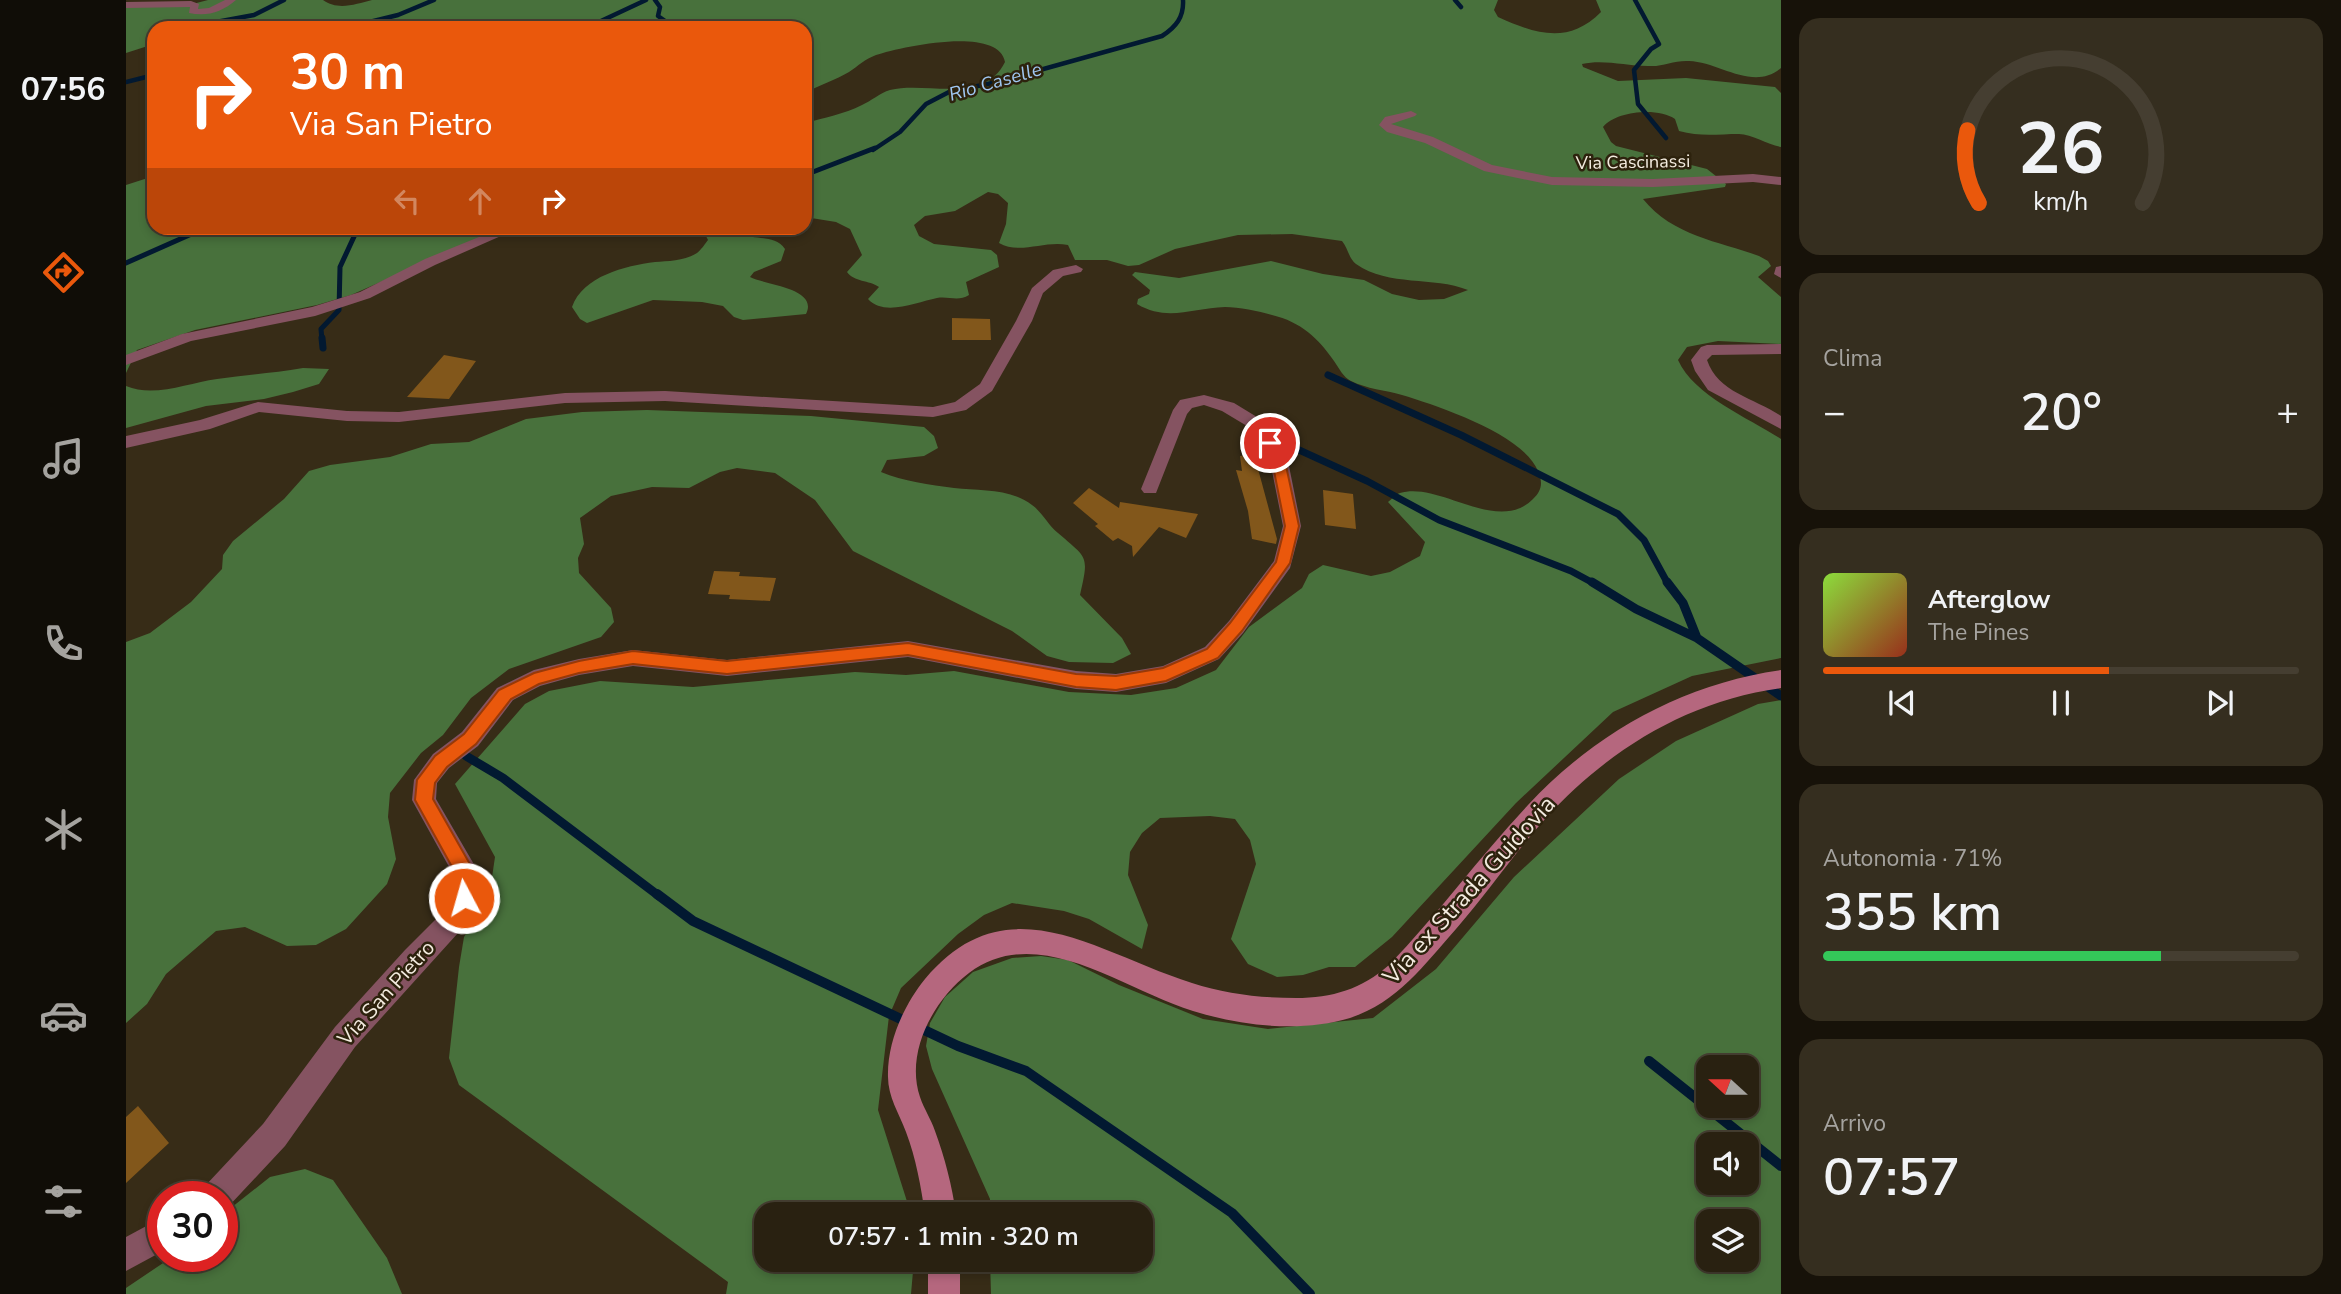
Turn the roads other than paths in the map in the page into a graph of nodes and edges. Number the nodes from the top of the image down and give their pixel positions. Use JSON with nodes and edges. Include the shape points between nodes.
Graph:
{"nodes":[{"id":1,"x":231,"y":0,"type":"edge"},
{"id":2,"x":126,"y":5,"type":"edge"},
{"id":3,"x":1411,"y":114,"type":"dead end"},
{"id":4,"x":1488,"y":148,"type":"dead end"},
{"id":5,"x":1488,"y":168,"type":"junction"},
{"id":6,"x":1781,"y":181,"type":"edge"},
{"id":7,"x":495,"y":235,"type":"edge"},
{"id":8,"x":1076,"y":270,"type":"dead end"},
{"id":9,"x":1781,"y":349,"type":"edge"},
{"id":10,"x":126,"y":360,"type":"edge"},
{"id":11,"x":1781,"y":424,"type":"edge"},
{"id":12,"x":126,"y":442,"type":"edge"},
{"id":13,"x":1150,"y":489,"type":"dead end"},
{"id":14,"x":1781,"y":679,"type":"edge"},
{"id":15,"x":231,"y":1181,"type":"edge"},
{"id":16,"x":939,"y":1202,"type":"edge"},
{"id":17,"x":147,"y":1243,"type":"edge"},
{"id":18,"x":126,"y":1255,"type":"edge"},
{"id":19,"x":944,"y":1272,"type":"edge"},
{"id":20,"x":944,"y":1294,"type":"edge"}],
"edges":[{"from":1,"to":2,"type":"street","via":[[218,10],[203,13],[192,11],[196,6],[191,4]]},
{"from":3,"to":5,"type":"street","name":"Via Cascinassi","via":[[1389,119],[1385,125]]},
{"from":4,"to":5,"type":"street"},
{"from":5,"to":6,"type":"street","name":"Via Cascinassi","via":[[1576,183]]},
{"from":7,"to":10,"type":"street","via":[[365,295],[315,311],[187,337]]},
{"from":8,"to":12,"type":"street","via":[[1058,273],[1037,291],[986,387],[960,406],[933,412],[665,396],[565,398],[399,417],[258,408]]},
{"from":9,"to":11,"type":"street","via":[[1707,350],[1699,360],[1702,373],[1715,389]]},
{"from":13,"to":15,"type":"street","name":"Via San Pietro","via":[[1180,414],[1186,404],[1203,400],[1228,407],[1264,429],[1279,461],[1292,526],[1283,563],[1236,627],[1212,653],[1166,674],[1116,683],[1076,680],[908,649],[727,667],[633,658],[534,679],[505,694],[470,739],[441,761],[426,780],[424,800],[466,873],[464,898],[449,924],[345,1037],[274,1135]]},
{"from":14,"to":16,"type":"street","name":"Via ex Strada Guidovia","via":[[1719,689],[1629,732],[1553,796],[1401,970],[1372,996],[1304,1012],[1265,1011],[1191,997],[1062,945],[1021,939],[986,947],[959,964],[936,989],[914,1020],[903,1054],[905,1095],[919,1127]]},
{"from":17,"to":18,"type":"street"},
{"from":19,"to":20,"type":"street"}]}
